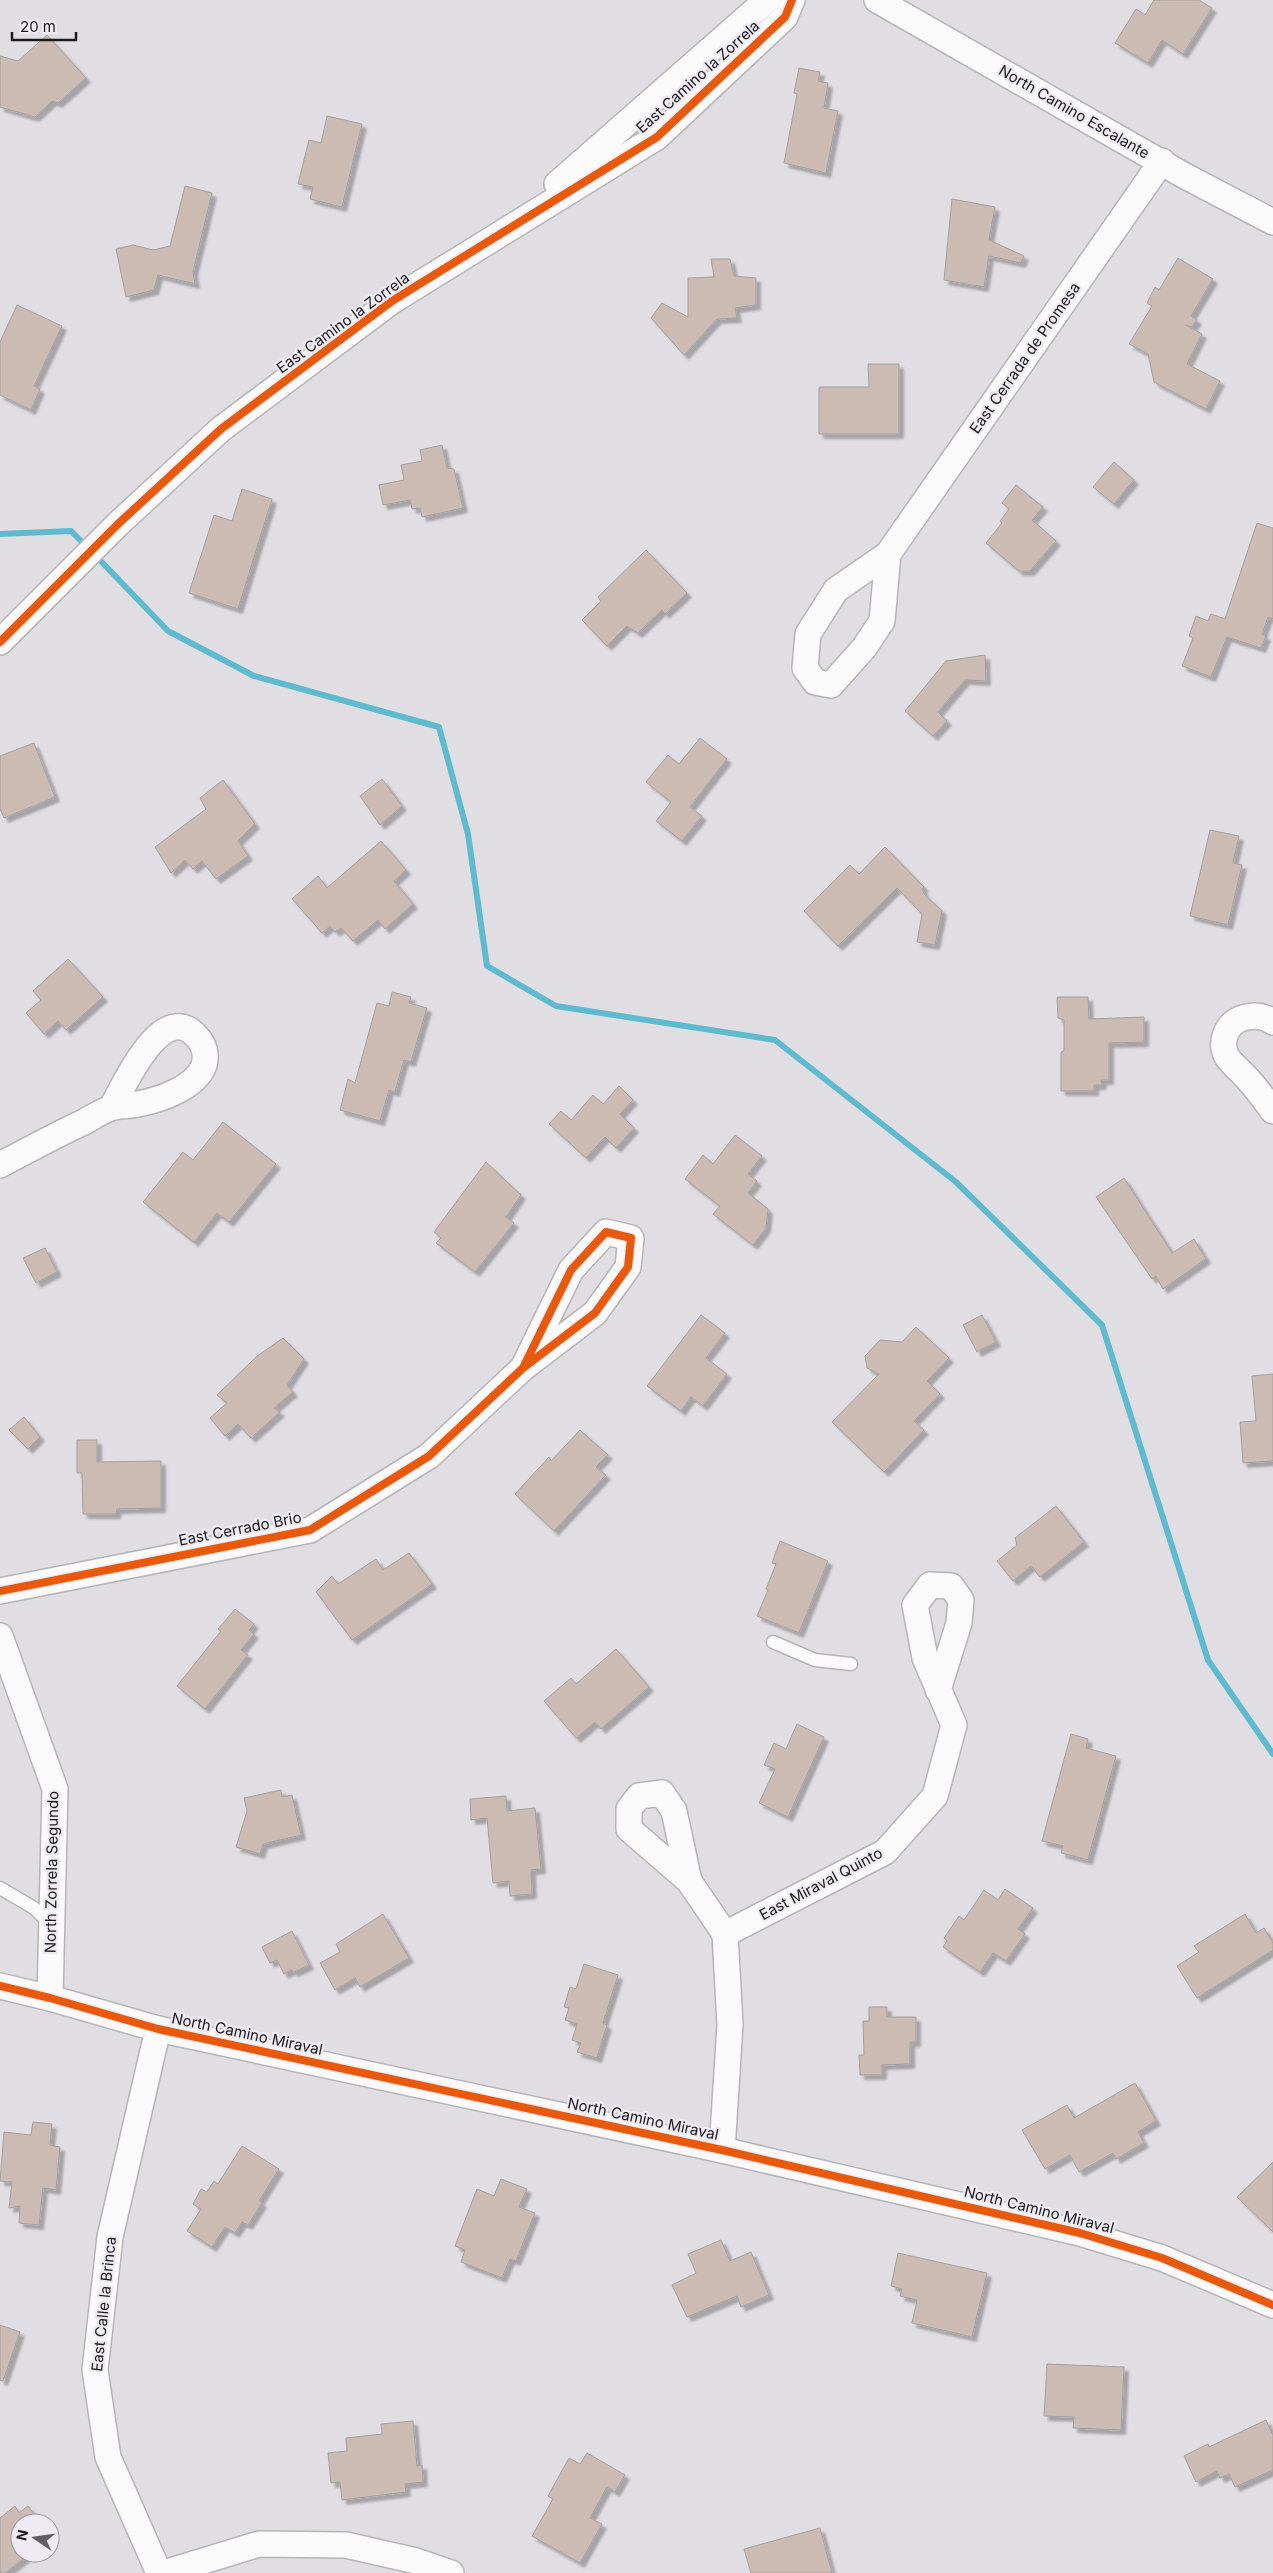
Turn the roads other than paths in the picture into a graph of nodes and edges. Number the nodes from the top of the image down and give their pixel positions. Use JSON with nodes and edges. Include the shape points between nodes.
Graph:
{"nodes":[{"id":1,"x":767,"y":0,"type":"edge"},
{"id":2,"x":792,"y":0,"type":"edge"},
{"id":3,"x":877,"y":0,"type":"edge"},
{"id":4,"x":1162,"y":161,"type":"junction"},
{"id":5,"x":543,"y":208,"type":"junction"},
{"id":6,"x":1273,"y":222,"type":"edge"},
{"id":7,"x":888,"y":554,"type":"junction"},
{"id":8,"x":0,"y":642,"type":"edge"},
{"id":9,"x":1273,"y":1022,"type":"edge"},
{"id":10,"x":112,"y":1107,"type":"dead end"},
{"id":11,"x":1273,"y":1111,"type":"edge"},
{"id":12,"x":0,"y":1165,"type":"edge"},
{"id":13,"x":523,"y":1368,"type":"junction"},
{"id":14,"x":0,"y":1591,"type":"edge"},
{"id":15,"x":0,"y":1636,"type":"edge"},
{"id":16,"x":773,"y":1642,"type":"dead end"},
{"id":17,"x":851,"y":1664,"type":"dead end"},
{"id":18,"x":938,"y":1690,"type":"dead end"},
{"id":19,"x":689,"y":1881,"type":"dead end"},
{"id":20,"x":0,"y":1888,"type":"edge"},
{"id":21,"x":52,"y":1925,"type":"junction"},
{"id":22,"x":725,"y":1934,"type":"junction"},
{"id":23,"x":0,"y":1986,"type":"edge"},
{"id":24,"x":50,"y":1998,"type":"junction"},
{"id":25,"x":158,"y":2029,"type":"junction"},
{"id":26,"x":722,"y":2150,"type":"junction"},
{"id":27,"x":1273,"y":2305,"type":"edge"},
{"id":28,"x":159,"y":2573,"type":"edge"},
{"id":29,"x":164,"y":2573,"type":"edge"},
{"id":30,"x":452,"y":2573,"type":"edge"}],
"edges":[{"from":1,"to":5,"type":"street","name":"East Camino la Zorrela","via":[[556,185]]},
{"from":2,"to":5,"type":"street","name":"East Camino la Zorrela","via":[[785,16],[657,137]]},
{"from":3,"to":4,"type":"street","name":"North Camino Escalante"},
{"from":4,"to":6,"type":"street","name":"North Camino Escalante"},
{"from":4,"to":7,"type":"street","name":"East Cerrada de Promesa"},
{"from":5,"to":8,"type":"street","name":"East Camino la Zorrela","via":[[392,300],[221,429],[118,524]]},
{"from":7,"to":7,"type":"street","name":"East Cerrada de Promesa","via":[[836,590],[808,634],[805,668],[815,682],[831,685],[864,648],[882,621]]},
{"from":9,"to":11,"type":"street","via":[[1258,1016],[1237,1020],[1224,1036],[1224,1046],[1231,1062]]},
{"from":10,"to":12,"type":"street"},
{"from":13,"to":13,"type":"street","name":"East Cerrado Brio","via":[[571,1270],[606,1232],[630,1238],[628,1268],[595,1313]]},
{"from":13,"to":14,"type":"street","name":"East Cerrado Brio","via":[[429,1456],[310,1530]]},
{"from":15,"to":21,"type":"street","name":"North Zorrela Segundo","via":[[56,1789]]},
{"from":16,"to":17,"type":"lane","via":[[815,1660]]},
{"from":18,"to":22,"type":"street","name":"East Miraval Quinto","via":[[954,1724],[935,1796],[885,1852]]},
{"from":19,"to":22,"type":"street"},
{"from":20,"to":21,"type":"lane","via":[[34,1908]]},
{"from":21,"to":24,"type":"street","name":"North Zorrela Segundo"},
{"from":22,"to":26,"type":"street","via":[[730,2025]]},
{"from":23,"to":24,"type":"street","name":"North Camino Miraval"},
{"from":24,"to":25,"type":"street","name":"North Camino Miraval"},
{"from":25,"to":26,"type":"street","name":"North Camino Miraval"},
{"from":25,"to":28,"type":"street","name":"East Calle la Brinca","via":[[110,2237],[95,2370],[108,2457]]},
{"from":26,"to":27,"type":"street","name":"North Camino Miraval","via":[[1080,2233],[1162,2258]]},
{"from":29,"to":30,"type":"street","via":[[259,2544],[346,2546],[416,2561]]}]}
